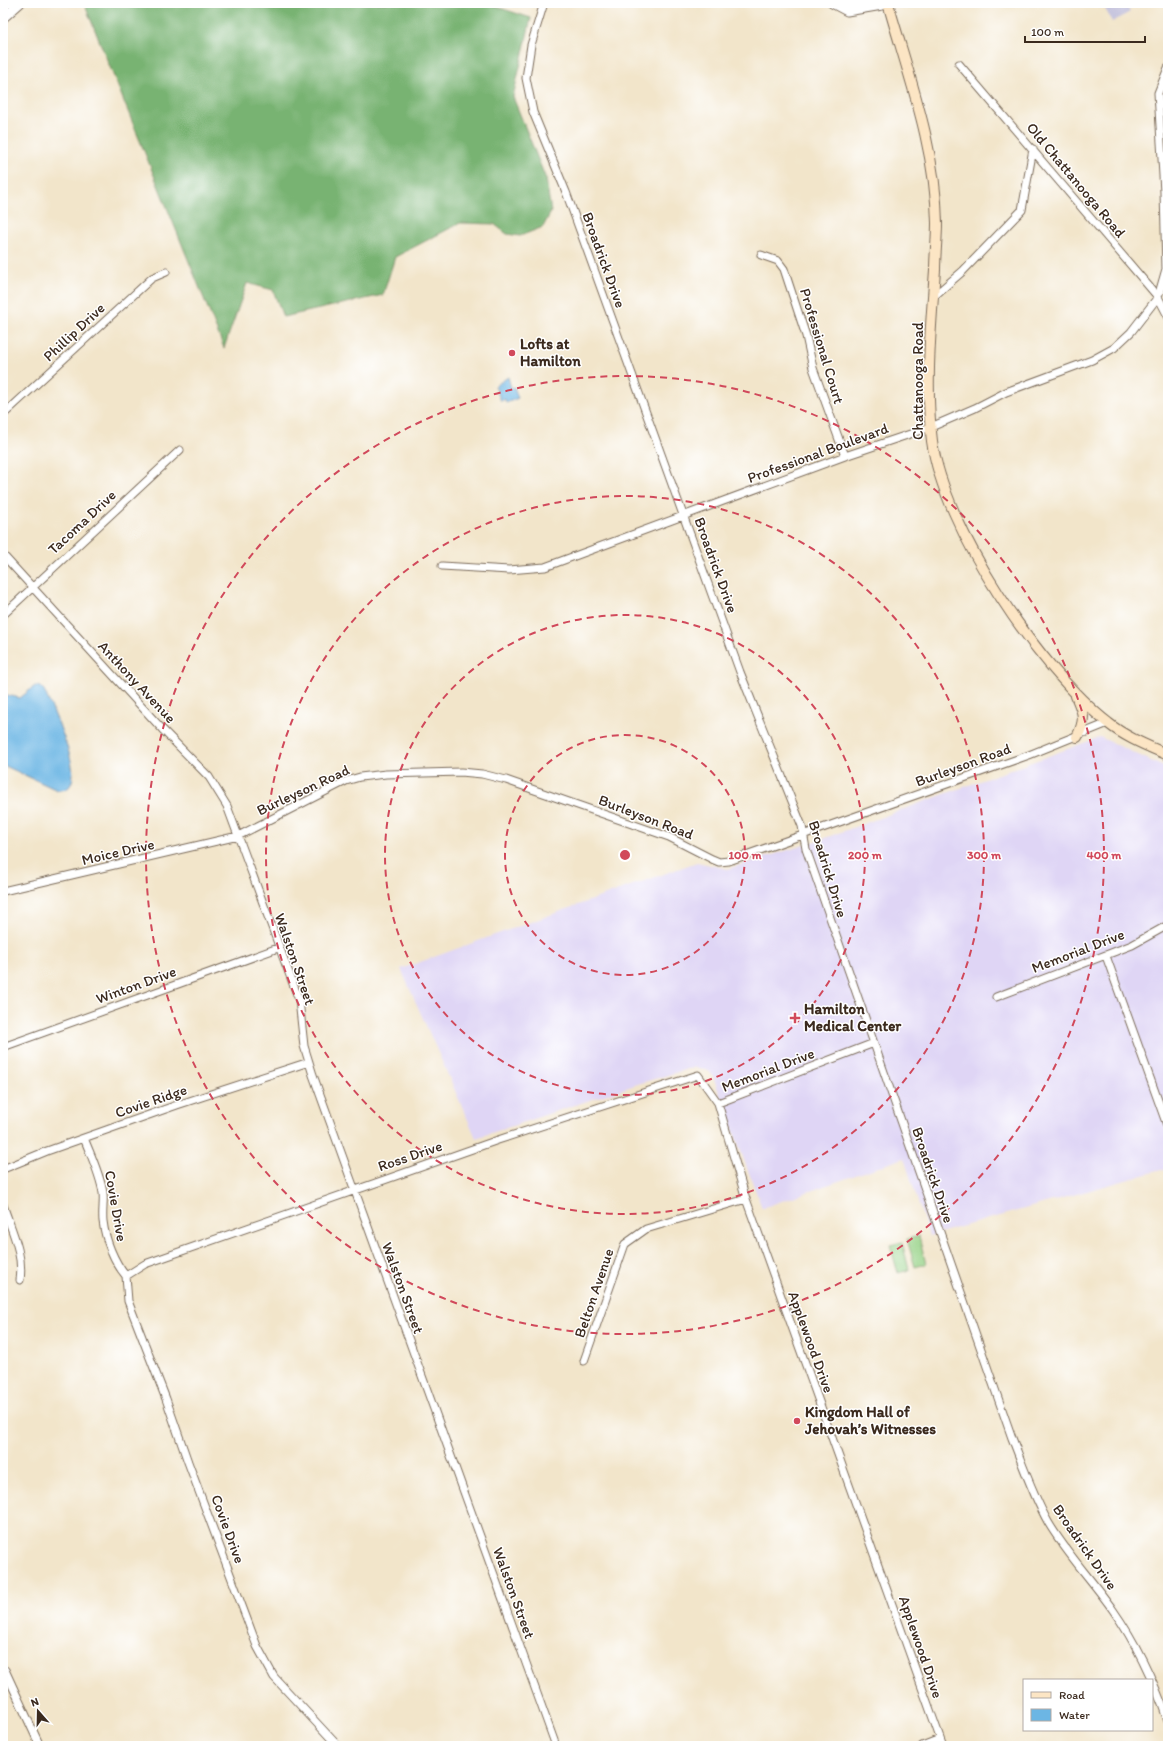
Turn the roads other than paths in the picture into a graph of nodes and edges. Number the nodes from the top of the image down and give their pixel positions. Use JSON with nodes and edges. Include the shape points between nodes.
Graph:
{"nodes":[{"id":1,"x":20,"y":3,"type":"edge"},
{"id":2,"x":544,"y":3,"type":"edge"},
{"id":3,"x":832,"y":3,"type":"edge"},
{"id":4,"x":888,"y":3,"type":"edge"},
{"id":5,"x":3,"y":18,"type":"edge"},
{"id":6,"x":959,"y":64,"type":"dead end"},
{"id":7,"x":1168,"y":68,"type":"edge"},
{"id":8,"x":1033,"y":149,"type":"junction"},
{"id":9,"x":761,"y":255,"type":"dead end"},
{"id":10,"x":166,"y":272,"type":"dead end"},
{"id":11,"x":934,"y":296,"type":"junction"},
{"id":12,"x":1158,"y":297,"type":"junction"},
{"id":13,"x":1168,"y":316,"type":"edge"},
{"id":14,"x":3,"y":415,"type":"edge"},
{"id":15,"x":931,"y":427,"type":"junction"},
{"id":16,"x":180,"y":450,"type":"dead end"},
{"id":17,"x":845,"y":456,"type":"junction"},
{"id":18,"x":685,"y":517,"type":"junction"},
{"id":19,"x":3,"y":555,"type":"edge"},
{"id":20,"x":442,"y":566,"type":"dead end"},
{"id":21,"x":32,"y":587,"type":"junction"},
{"id":22,"x":3,"y":614,"type":"edge"},
{"id":23,"x":1074,"y":692,"type":"junction"},
{"id":24,"x":1108,"y":723,"type":"junction"},
{"id":25,"x":1077,"y":737,"type":"junction"},
{"id":26,"x":1168,"y":755,"type":"edge"},
{"id":27,"x":803,"y":835,"type":"junction"},
{"id":28,"x":238,"y":836,"type":"junction"},
{"id":29,"x":3,"y":891,"type":"edge"},
{"id":30,"x":1168,"y":925,"type":"edge"},
{"id":31,"x":278,"y":948,"type":"junction"},
{"id":32,"x":1106,"y":956,"type":"junction"},
{"id":33,"x":996,"y":997,"type":"dead end"},
{"id":34,"x":874,"y":1043,"type":"junction"},
{"id":35,"x":3,"y":1047,"type":"edge"},
{"id":36,"x":309,"y":1062,"type":"junction"},
{"id":37,"x":718,"y":1103,"type":"junction"},
{"id":38,"x":1168,"y":1128,"type":"edge"},
{"id":39,"x":84,"y":1138,"type":"junction"},
{"id":40,"x":3,"y":1169,"type":"edge"},
{"id":41,"x":353,"y":1190,"type":"junction"},
{"id":42,"x":746,"y":1199,"type":"junction"},
{"id":43,"x":3,"y":1205,"type":"edge"},
{"id":44,"x":126,"y":1276,"type":"junction"},
{"id":45,"x":20,"y":1280,"type":"dead end"},
{"id":46,"x":584,"y":1361,"type":"dead end"},
{"id":47,"x":4,"y":1670,"type":"dead end"},
{"id":48,"x":1151,"y":1679,"type":"edge"},
{"id":49,"x":1153,"y":1683,"type":"edge"},
{"id":50,"x":1168,"y":1721,"type":"edge"},
{"id":51,"x":941,"y":1743,"type":"edge"},
{"id":52,"x":40,"y":1746,"type":"edge"},
{"id":53,"x":338,"y":1746,"type":"edge"},
{"id":54,"x":556,"y":1746,"type":"edge"},
{"id":55,"x":922,"y":1746,"type":"edge"}],
"edges":[{"from":1,"to":5,"type":"street"},
{"from":2,"to":18,"type":"street","name":"Broadrick Drive","via":[[531,45],[526,78],[533,112],[566,192]]},
{"from":3,"to":4,"type":"street","name":"Chattanooga Road","via":[[847,11]]},
{"from":4,"to":11,"type":"main road","name":"Chattanooga Road","via":[[931,163],[937,223]]},
{"from":6,"to":8,"type":"street","name":"Old Chattanooga Road"},
{"from":7,"to":12,"type":"street","name":"Professional Boulevard","via":[[1158,93],[1166,269]]},
{"from":8,"to":11,"type":"street","via":[[1022,210],[963,272]]},
{"from":8,"to":12,"type":"street","name":"Old Chattanooga Road"},
{"from":9,"to":17,"type":"street","name":"Professional Court","via":[[778,261],[784,269],[806,336],[813,368]]},
{"from":10,"to":14,"type":"street","name":"Phillip Drive","via":[[152,278]]},
{"from":11,"to":15,"type":"main road","name":"Chattanooga Road","via":[[930,371]]},
{"from":12,"to":13,"type":"street","name":"Old Chattanooga Road"},
{"from":12,"to":15,"type":"street","name":"Professional Boulevard","via":[[1131,332],[1114,348],[1092,360],[1006,392]]},
{"from":15,"to":17,"type":"street","name":"Professional Boulevard"},
{"from":15,"to":23,"type":"main road","name":"Chattanooga Road","via":[[932,443],[950,500],[971,546],[1036,648]]},
{"from":16,"to":21,"type":"street","name":"Tacoma Drive"},
{"from":17,"to":18,"type":"street","name":"Professional Boulevard"},
{"from":18,"to":20,"type":"street","name":"Professional Boulevard","via":[[545,567],[509,570]]},
{"from":18,"to":27,"type":"street","name":"Broadrick Drive","via":[[740,672]]},
{"from":19,"to":21,"type":"street","name":"Anthony Avenue"},
{"from":21,"to":22,"type":"street","name":"Tacoma Drive"},
{"from":21,"to":28,"type":"street","name":"Anthony Avenue","via":[[209,777],[227,806]]},
{"from":23,"to":24,"type":"main road","name":"Chattanooga Road"},
{"from":23,"to":25,"type":"main road","via":[[1084,714],[1083,725]]},
{"from":24,"to":25,"type":"street","name":"Burleyson Road"},
{"from":24,"to":26,"type":"main road","name":"Chattanooga Road"},
{"from":25,"to":27,"type":"street","name":"Burleyson Road"},
{"from":27,"to":28,"type":"street","name":"Burleyson Road","via":[[729,861],[719,862],[669,837],[506,780],[461,772],[374,775],[346,780]]},
{"from":27,"to":34,"type":"street","name":"Broadrick Drive"},
{"from":28,"to":29,"type":"street","name":"Moice Drive"},
{"from":28,"to":31,"type":"street","name":"Walston Street"},
{"from":30,"to":32,"type":"street","name":"Memorial Drive"},
{"from":31,"to":35,"type":"street","name":"Winton Drive"},
{"from":31,"to":36,"type":"street","name":"Walston Street","via":[[299,1000],[304,1046]]},
{"from":32,"to":33,"type":"street","name":"Memorial Drive"},
{"from":32,"to":38,"type":"street"},
{"from":34,"to":37,"type":"street","name":"Memorial Drive"},
{"from":34,"to":48,"type":"street","name":"Broadrick Drive","via":[[1012,1438],[1035,1496],[1058,1537],[1112,1608],[1136,1645]]},
{"from":36,"to":39,"type":"street","name":"Covie Ridge"},
{"from":36,"to":41,"type":"street","name":"Walston Street"},
{"from":37,"to":41,"type":"street","name":"Ross Drive","via":[[698,1075]]},
{"from":37,"to":42,"type":"street","name":"Applewood Drive"},
{"from":39,"to":40,"type":"street","name":"Covie Ridge","via":[[47,1150]]},
{"from":39,"to":44,"type":"street","name":"Covie Drive","via":[[97,1169],[103,1194],[103,1222],[111,1250],[119,1268]]},
{"from":41,"to":44,"type":"street","name":"Ross Drive","via":[[146,1264]]},
{"from":41,"to":54,"type":"street","name":"Walston Street"},
{"from":42,"to":46,"type":"street","name":"Belton Avenue","via":[[646,1229],[625,1244]]},
{"from":42,"to":51,"type":"street","name":"Applewood Drive"},
{"from":43,"to":45,"type":"street","via":[[21,1258]]},
{"from":44,"to":53,"type":"street","name":"Covie Drive","via":[[128,1301],[263,1660],[274,1677]]},
{"from":47,"to":52,"type":"street"},
{"from":49,"to":50,"type":"street","name":"Broadrick Drive"},
{"from":51,"to":55,"type":"street"}]}
